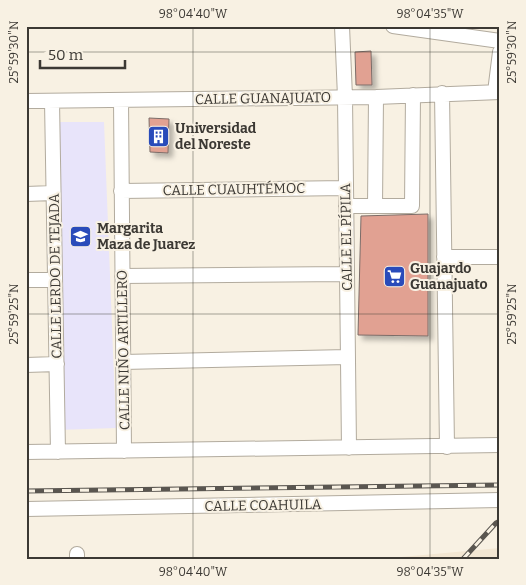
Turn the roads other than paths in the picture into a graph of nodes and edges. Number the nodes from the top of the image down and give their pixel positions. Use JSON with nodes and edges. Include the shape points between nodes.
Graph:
{"nodes":[{"id":1,"x":342,"y":26,"type":"edge"},
{"id":2,"x":394,"y":26,"type":"edge"},
{"id":3,"x":500,"y":41,"type":"edge"},
{"id":4,"x":500,"y":52,"type":"edge"},
{"id":5,"x":497,"y":92,"type":"edge"},
{"id":6,"x":442,"y":93,"type":"junction"},
{"id":7,"x":413,"y":95,"type":"junction"},
{"id":8,"x":345,"y":97,"type":"junction"},
{"id":9,"x":376,"y":97,"type":"junction"},
{"id":10,"x":122,"y":100,"type":"junction"},
{"id":11,"x":26,"y":101,"type":"edge"},
{"id":12,"x":52,"y":101,"type":"junction"},
{"id":13,"x":346,"y":188,"type":"junction"},
{"id":14,"x":121,"y":191,"type":"junction"},
{"id":15,"x":53,"y":193,"type":"junction"},
{"id":16,"x":26,"y":194,"type":"edge"},
{"id":17,"x":346,"y":206,"type":"junction"},
{"id":18,"x":375,"y":206,"type":"junction"},
{"id":19,"x":444,"y":257,"type":"junction"},
{"id":20,"x":500,"y":257,"type":"edge"},
{"id":21,"x":347,"y":274,"type":"junction"},
{"id":22,"x":122,"y":276,"type":"junction"},
{"id":23,"x":26,"y":280,"type":"edge"},
{"id":24,"x":55,"y":280,"type":"junction"},
{"id":25,"x":348,"y":357,"type":"junction"},
{"id":26,"x":123,"y":362,"type":"junction"},
{"id":27,"x":57,"y":364,"type":"junction"},
{"id":28,"x":26,"y":365,"type":"edge"},
{"id":29,"x":500,"y":445,"type":"edge"},
{"id":30,"x":447,"y":447,"type":"junction"},
{"id":31,"x":349,"y":448,"type":"junction"},
{"id":32,"x":124,"y":451,"type":"junction"},
{"id":33,"x":26,"y":452,"type":"edge"},
{"id":34,"x":58,"y":452,"type":"junction"},
{"id":35,"x":500,"y":500,"type":"edge"},
{"id":36,"x":26,"y":509,"type":"edge"}],
"edges":[{"from":1,"to":8,"type":"street","name":"CALLE EL PÍPILA"},
{"from":2,"to":3,"type":"street"},
{"from":4,"to":5,"type":"street"},
{"from":5,"to":6,"type":"street","name":"CALLE GUANAJUATO"},
{"from":6,"to":7,"type":"street","name":"CALLE GUANAJUATO"},
{"from":6,"to":19,"type":"street"},
{"from":7,"to":9,"type":"street","name":"CALLE GUANAJUATO"},
{"from":7,"to":18,"type":"street","via":[[412,206]]},
{"from":8,"to":9,"type":"street","name":"CALLE GUANAJUATO"},
{"from":8,"to":10,"type":"street","name":"CALLE GUANAJUATO"},
{"from":8,"to":13,"type":"street","name":"CALLE EL PÍPILA"},
{"from":9,"to":18,"type":"street"},
{"from":10,"to":12,"type":"street","name":"CALLE GUANAJUATO"},
{"from":10,"to":14,"type":"street","name":"CALLE NIÑO ARTILLERO"},
{"from":11,"to":12,"type":"street","name":"CALLE GUANAJUATO"},
{"from":12,"to":15,"type":"street","name":"CALLE LERDO DE TEJADA"},
{"from":13,"to":14,"type":"street","name":"CALLE CUAUHTÉMOC"},
{"from":13,"to":17,"type":"street","name":"CALLE EL PÍPILA"},
{"from":14,"to":22,"type":"street","name":"CALLE NIÑO ARTILLERO"},
{"from":15,"to":16,"type":"street"},
{"from":15,"to":24,"type":"street","name":"CALLE LERDO DE TEJADA"},
{"from":17,"to":18,"type":"street"},
{"from":17,"to":21,"type":"street","name":"CALLE EL PÍPILA"},
{"from":19,"to":20,"type":"street"},
{"from":19,"to":30,"type":"street"},
{"from":21,"to":22,"type":"street"},
{"from":21,"to":25,"type":"street","name":"CALLE EL PÍPILA"},
{"from":22,"to":26,"type":"street","name":"CALLE NIÑO ARTILLERO"},
{"from":23,"to":24,"type":"street"},
{"from":24,"to":27,"type":"street","name":"CALLE LERDO DE TEJADA"},
{"from":25,"to":26,"type":"street"},
{"from":25,"to":31,"type":"street","name":"CALLE EL PÍPILA"},
{"from":26,"to":32,"type":"street","name":"CALLE NIÑO ARTILLERO"},
{"from":27,"to":28,"type":"street"},
{"from":27,"to":34,"type":"street","name":"CALLE LERDO DE TEJADA"},
{"from":29,"to":30,"type":"street"},
{"from":30,"to":31,"type":"street"},
{"from":31,"to":32,"type":"street"},
{"from":32,"to":34,"type":"street"},
{"from":33,"to":34,"type":"street"},
{"from":35,"to":36,"type":"street","name":"CALLE COAHUILA"}]}
